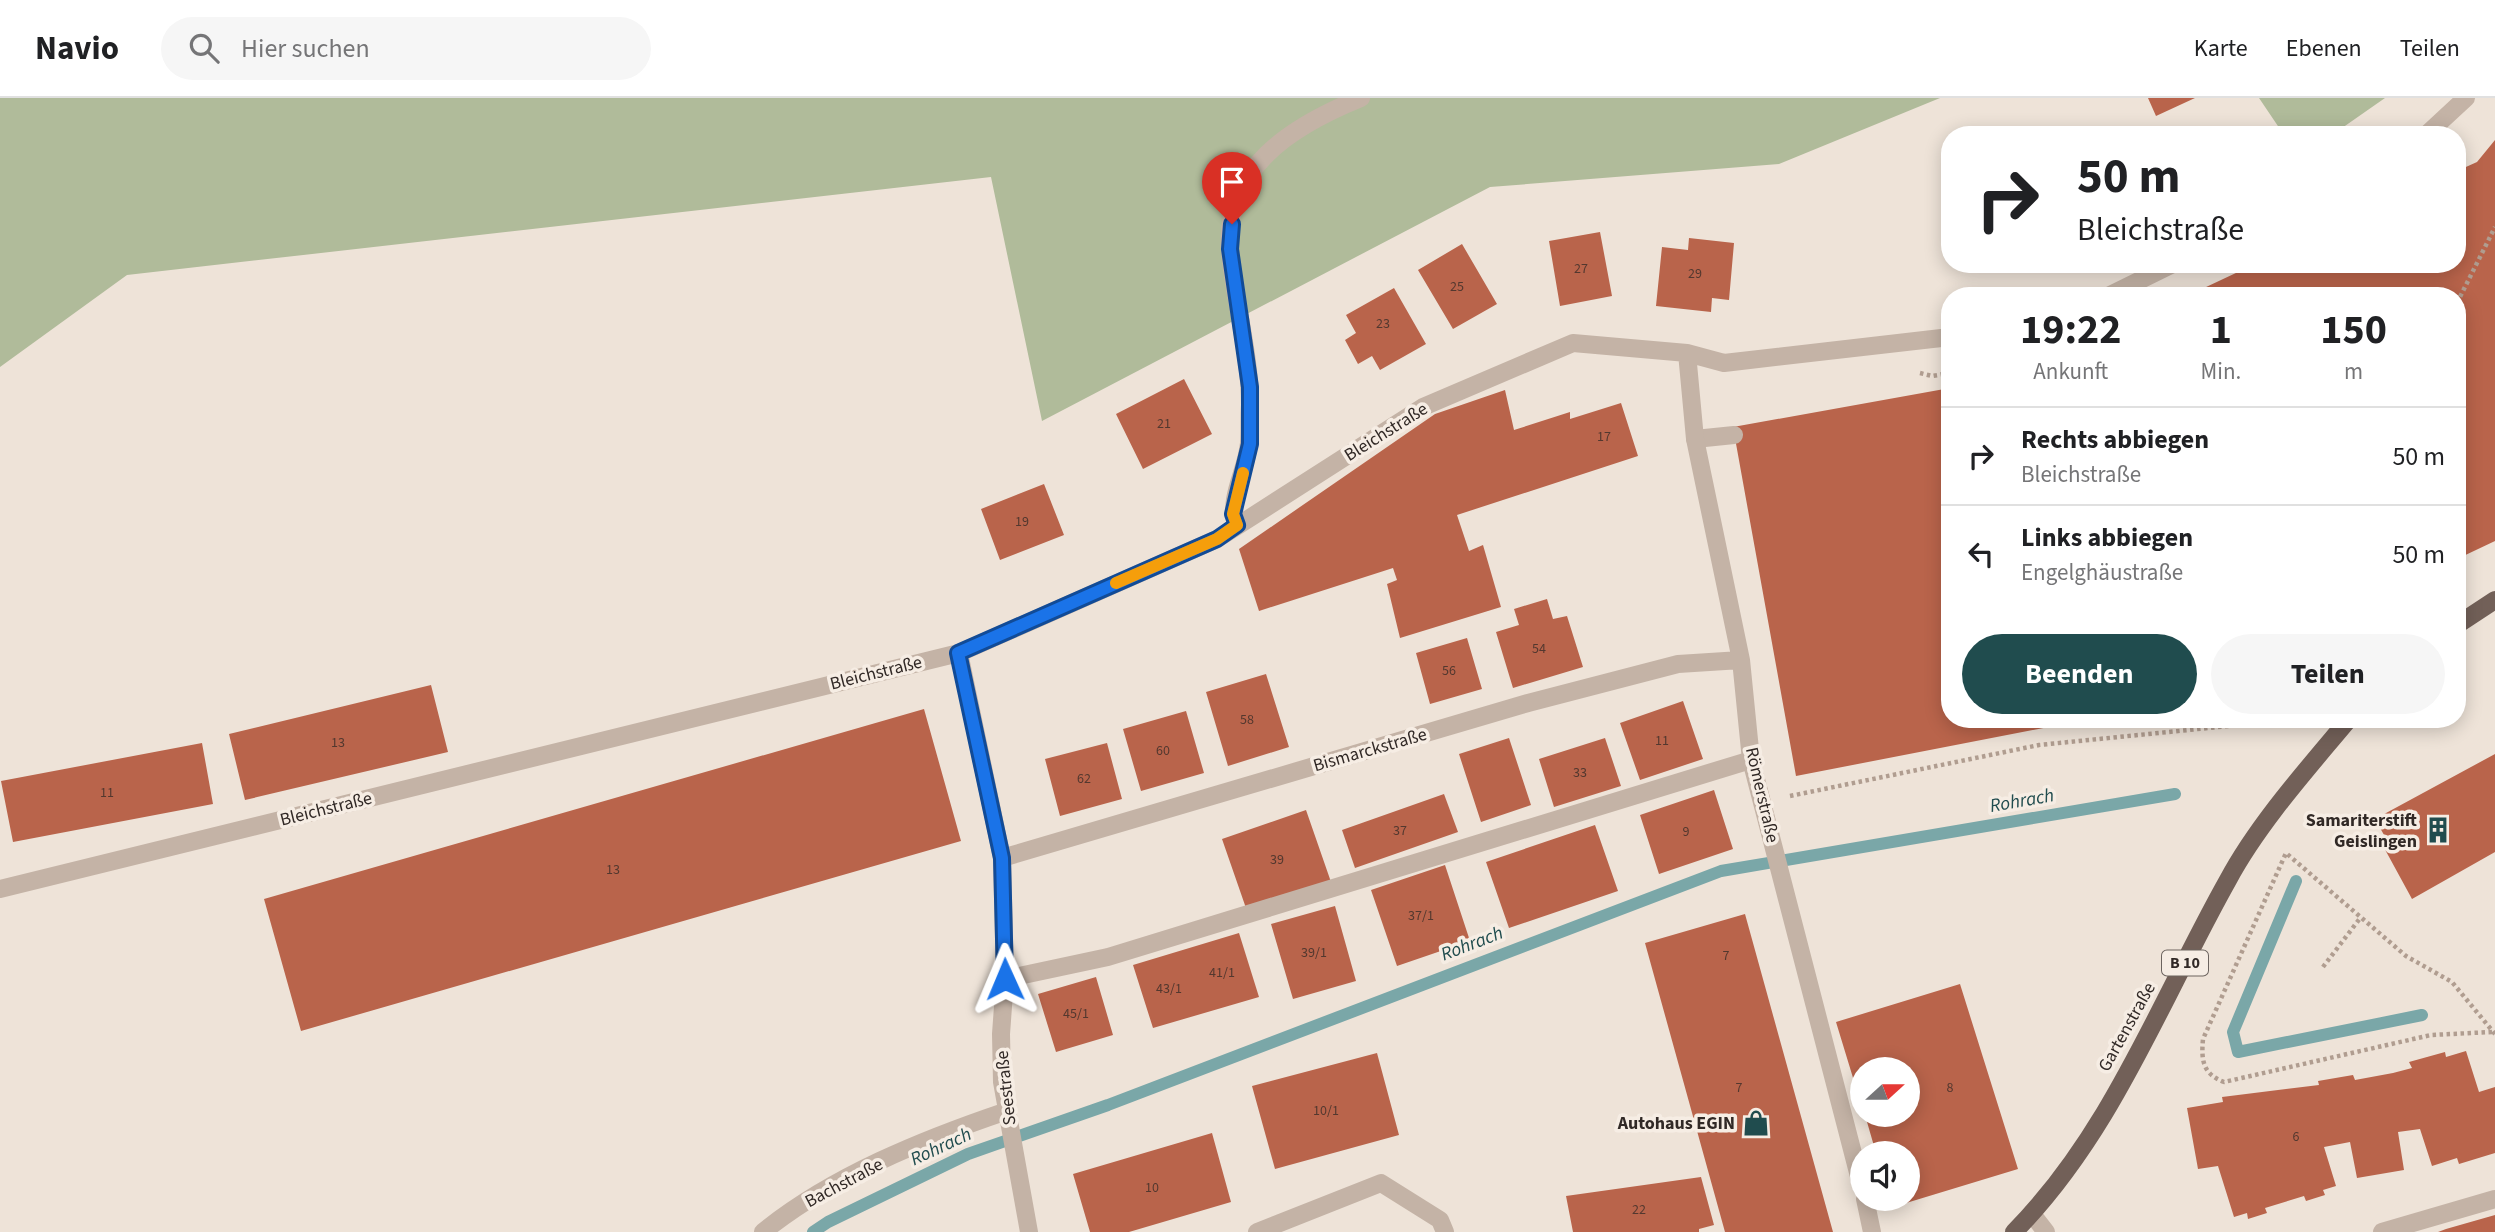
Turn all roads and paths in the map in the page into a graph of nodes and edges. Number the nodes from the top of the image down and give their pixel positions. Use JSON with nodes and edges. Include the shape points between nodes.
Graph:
{"nodes":[{"id":1,"x":1360,"y":98,"type":"edge"},
{"id":2,"x":2466,"y":98,"type":"edge"},
{"id":3,"x":2436,"y":126,"type":"edge"},
{"id":4,"x":2495,"y":227,"type":"edge"},
{"id":5,"x":2155,"y":273,"type":"edge"},
{"id":6,"x":2126,"y":287,"type":"edge"},
{"id":7,"x":2465,"y":287,"type":"edge"},
{"id":8,"x":1941,"y":338,"type":"edge"},
{"id":9,"x":1686,"y":354,"type":"junction"},
{"id":10,"x":1941,"y":374,"type":"edge"},
{"id":11,"x":1932,"y":376,"type":"dead end"},
{"id":12,"x":1734,"y":435,"type":"dead end"},
{"id":13,"x":1695,"y":439,"type":"junction"},
{"id":14,"x":1237,"y":525,"type":"junction"},
{"id":15,"x":2495,"y":600,"type":"edge"},
{"id":16,"x":2466,"y":619,"type":"edge"},
{"id":17,"x":958,"y":653,"type":"junction"},
{"id":18,"x":1741,"y":660,"type":"junction"},
{"id":19,"x":2208,"y":728,"type":"edge"},
{"id":20,"x":2342,"y":728,"type":"edge"},
{"id":21,"x":1751,"y":760,"type":"junction"},
{"id":22,"x":1762,"y":802,"type":"junction"},
{"id":23,"x":1002,"y":858,"type":"junction"},
{"id":24,"x":0,"y":889,"type":"edge"},
{"id":25,"x":2361,"y":917,"type":"junction"},
{"id":26,"x":2323,"y":967,"type":"dead end"},
{"id":27,"x":1005,"y":979,"type":"junction"},
{"id":28,"x":2493,"y":1033,"type":"edge"},
{"id":29,"x":1008,"y":1118,"type":"junction"},
{"id":30,"x":1850,"y":1141,"type":"edge"},
{"id":31,"x":2495,"y":1199,"type":"edge"},
{"id":32,"x":1868,"y":1211,"type":"edge"},
{"id":33,"x":2032,"y":1214,"type":"junction"},
{"id":34,"x":763,"y":1232,"type":"edge"},
{"id":35,"x":1029,"y":1232,"type":"edge"},
{"id":36,"x":1257,"y":1232,"type":"edge"},
{"id":37,"x":1445,"y":1232,"type":"edge"},
{"id":38,"x":1872,"y":1232,"type":"edge"},
{"id":39,"x":2014,"y":1232,"type":"edge"},
{"id":40,"x":2046,"y":1232,"type":"edge"},
{"id":41,"x":2382,"y":1232,"type":"edge"}],
"edges":[{"from":1,"to":14,"type":"street","via":[[1325,112],[1263,155],[1234,199],[1230,249],[1250,387],[1250,444],[1233,514]]},
{"from":2,"to":3,"type":"street"},
{"from":4,"to":7,"type":"path"},
{"from":5,"to":6,"type":"street"},
{"from":8,"to":9,"type":"street","name":"Bleichstraße","via":[[1724,363]]},
{"from":9,"to":13,"type":"street","name":"Römerstraße"},
{"from":9,"to":14,"type":"street","name":"Bleichstraße","via":[[1573,343],[1423,407]]},
{"from":10,"to":11,"type":"path"},
{"from":12,"to":13,"type":"street"},
{"from":13,"to":18,"type":"street","name":"Römerstraße"},
{"from":14,"to":17,"type":"street","name":"Bleichstraße","via":[[1217,539]]},
{"from":15,"to":16,"type":"main road"},
{"from":17,"to":23,"type":"street","name":"Seestraße"},
{"from":17,"to":24,"type":"street","name":"Bleichstraße"},
{"from":18,"to":21,"type":"street","name":"Römerstraße"},
{"from":18,"to":23,"type":"street","name":"Bismarckstraße","via":[[1678,664],[1528,703]]},
{"from":19,"to":22,"type":"path","via":[[2039,745]]},
{"from":20,"to":33,"type":"main road","name":"Gartenstraße","number":"B 10","via":[[2229,877],[2112,1098],[2085,1144]]},
{"from":21,"to":22,"type":"street","name":"Römerstraße"},
{"from":21,"to":27,"type":"street","via":[[1108,957]]},
{"from":22,"to":30,"type":"street","name":"Römerstraße"},
{"from":23,"to":27,"type":"street","name":"Seestraße"},
{"from":25,"to":26,"type":"path"},
{"from":25,"to":28,"type":"path","via":[[2406,956],[2452,982]]},
{"from":25,"to":28,"type":"path","via":[[2286,853],[2203,1040],[2201,1061],[2211,1077],[2224,1082],[2431,1035]]},
{"from":27,"to":29,"type":"street","name":"Seestraße","via":[[1001,1046]]},
{"from":29,"to":34,"type":"street","name":"Bachstraße","via":[[925,1142],[843,1181]]},
{"from":29,"to":35,"type":"street","name":"Seestraße"},
{"from":31,"to":41,"type":"street"},
{"from":32,"to":38,"type":"street"},
{"from":33,"to":39,"type":"main road","number":"B 10"},
{"from":33,"to":40,"type":"street"},
{"from":36,"to":37,"type":"street","via":[[1381,1183],[1440,1220]]}]}
